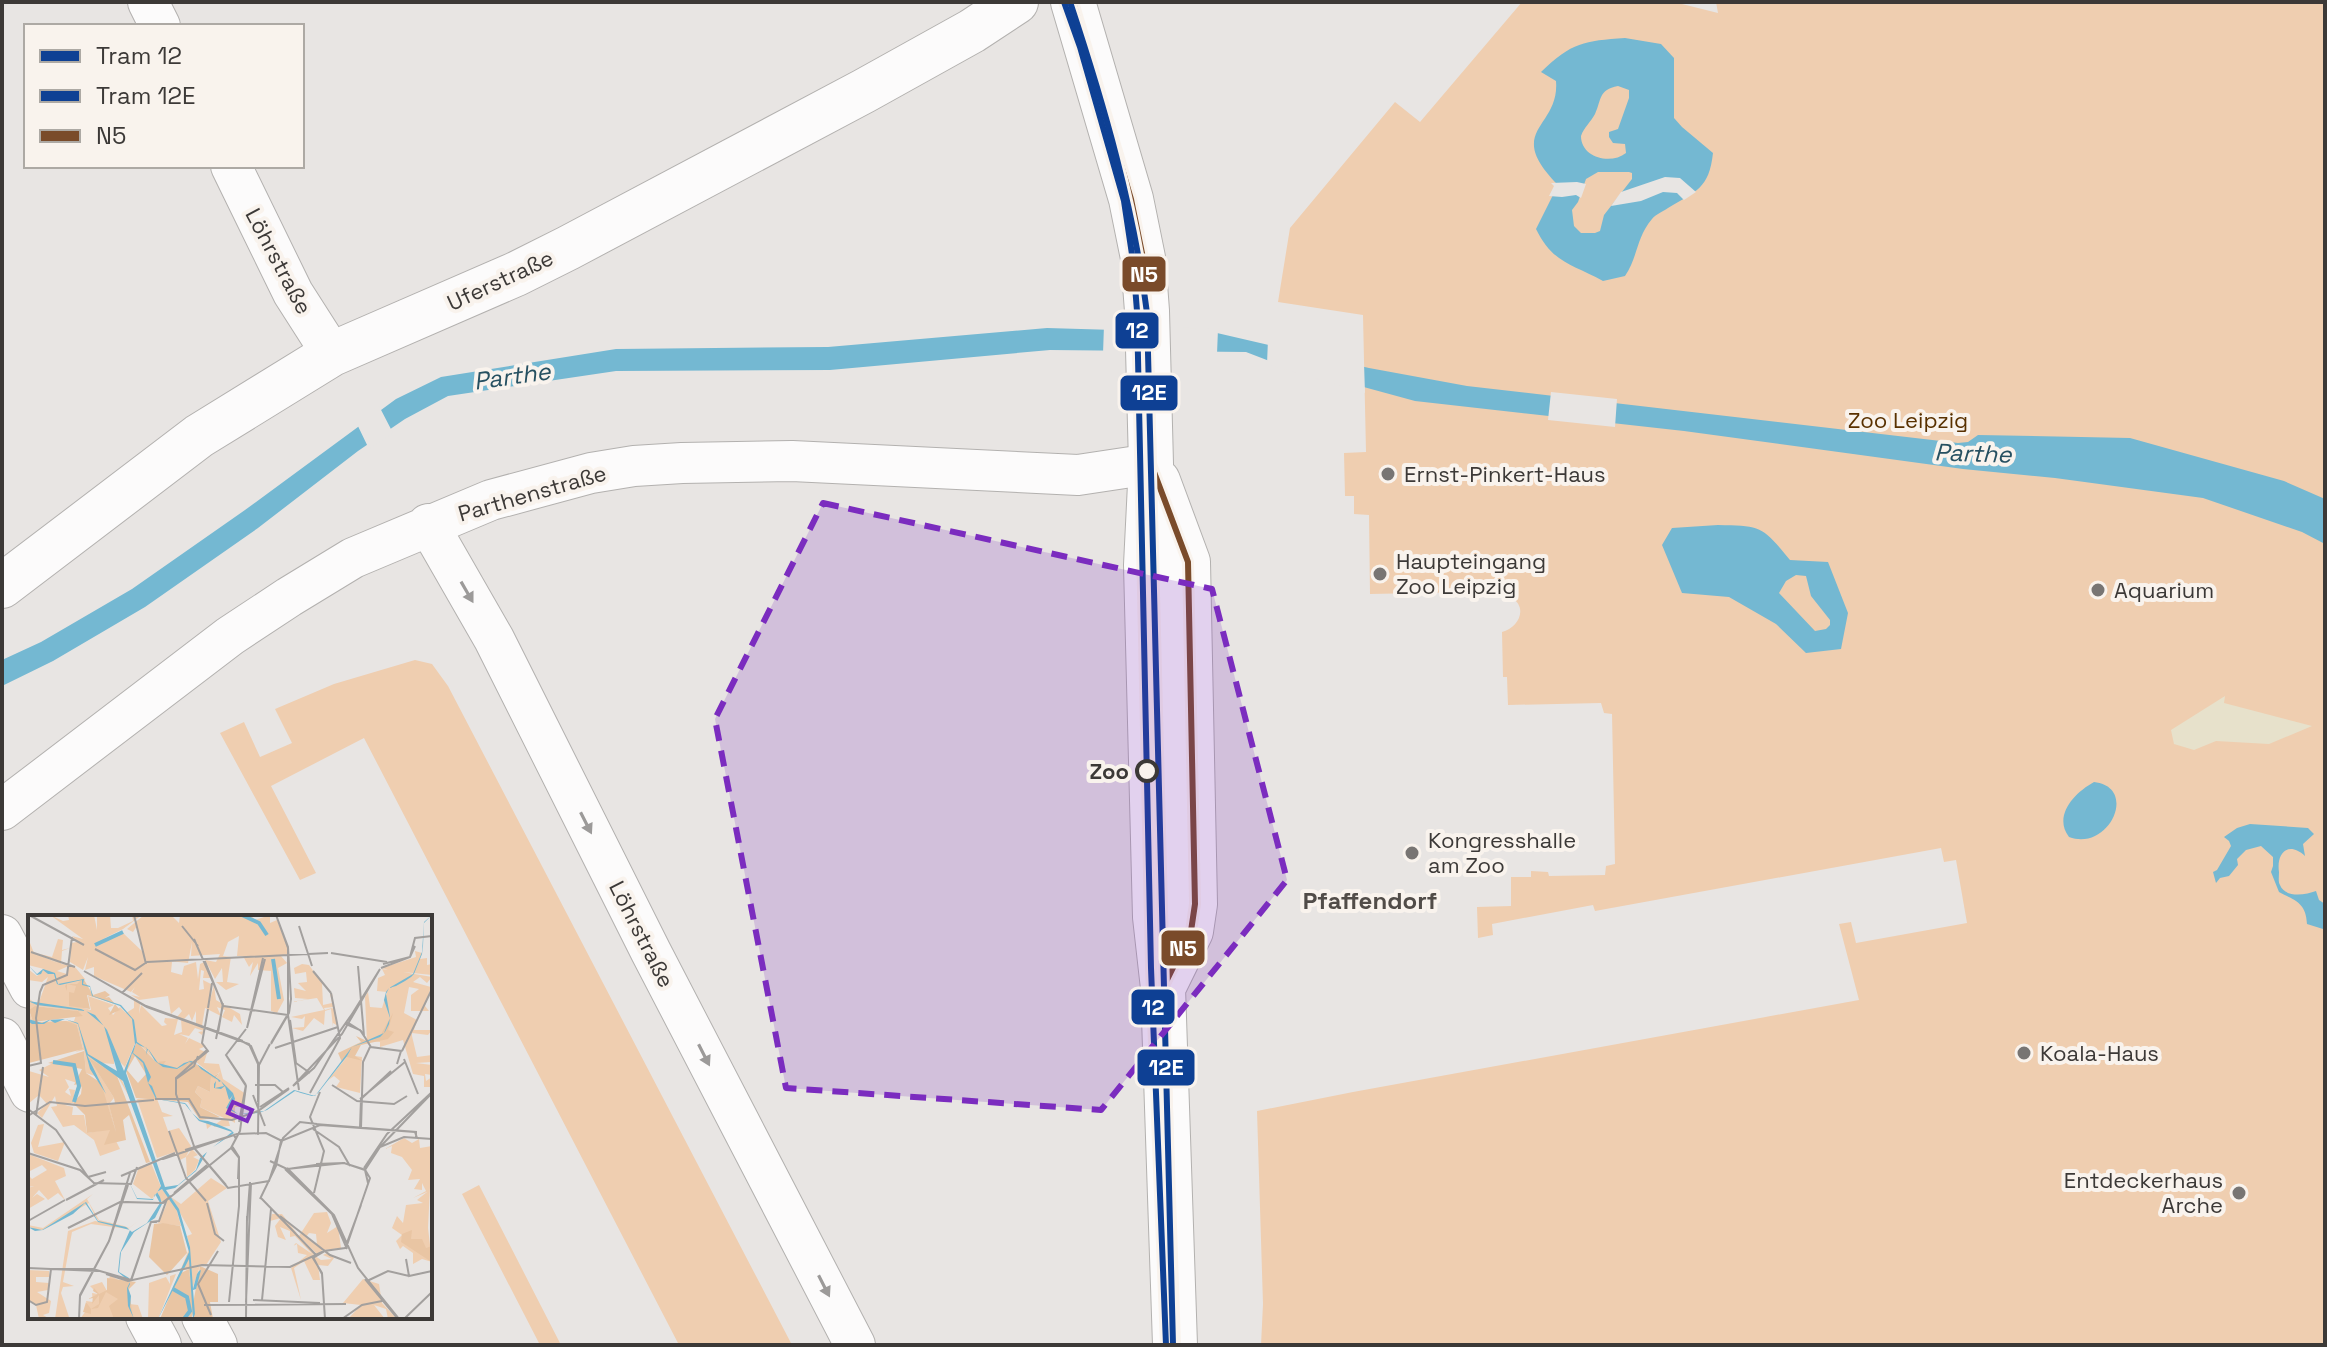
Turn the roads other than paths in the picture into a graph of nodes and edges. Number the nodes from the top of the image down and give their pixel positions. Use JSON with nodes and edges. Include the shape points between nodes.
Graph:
{"nodes":[{"id":1,"x":148,"y":2,"type":"edge"},
{"id":2,"x":1016,"y":2,"type":"edge"},
{"id":3,"x":1073,"y":2,"type":"edge"},
{"id":4,"x":159,"y":24,"type":"edge"},
{"id":5,"x":232,"y":168,"type":"edge"},
{"id":6,"x":332,"y":354,"type":"junction"},
{"id":7,"x":1151,"y":464,"type":"junction"},
{"id":8,"x":428,"y":524,"type":"junction"},
{"id":9,"x":2,"y":586,"type":"edge"},
{"id":10,"x":2,"y":810,"type":"edge"},
{"id":11,"x":2,"y":935,"type":"edge"},
{"id":12,"x":28,"y":984,"type":"edge"},
{"id":13,"x":2,"y":1038,"type":"edge"},
{"id":14,"x":28,"y":1088,"type":"edge"},
{"id":15,"x":147,"y":1319,"type":"edge"},
{"id":16,"x":203,"y":1319,"type":"edge"},
{"id":17,"x":161,"y":1345,"type":"edge"},
{"id":18,"x":217,"y":1345,"type":"edge"},
{"id":19,"x":855,"y":1345,"type":"edge"},
{"id":20,"x":1175,"y":1345,"type":"edge"}],
"edges":[{"from":1,"to":4,"type":"street"},
{"from":2,"to":6,"type":"main road","name":"Uferstraße","via":[[864,91],[568,248]]},
{"from":3,"to":7,"type":"main road","via":[[1143,258]]},
{"from":5,"to":6,"type":"street","name":"Löhrstraße","via":[[293,293]]},
{"from":6,"to":9,"type":"main road","name":"Uferstraße","via":[[199,436]]},
{"from":7,"to":8,"type":"street","name":"Parthenstraße","via":[[1078,475],[792,461],[634,466],[491,500]]},
{"from":7,"to":20,"type":"main road","via":[[1146,565],[1155,917],[1163,988]]},
{"from":8,"to":10,"type":"street","name":"Parthenstraße","via":[[353,558],[230,636]]},
{"from":8,"to":19,"type":"street","name":"Löhrstraße","one_way":true,"via":[[494,639]]},
{"from":11,"to":12,"type":"street"},
{"from":13,"to":14,"type":"street"},
{"from":15,"to":17,"type":"street"},
{"from":16,"to":18,"type":"street"}]}
